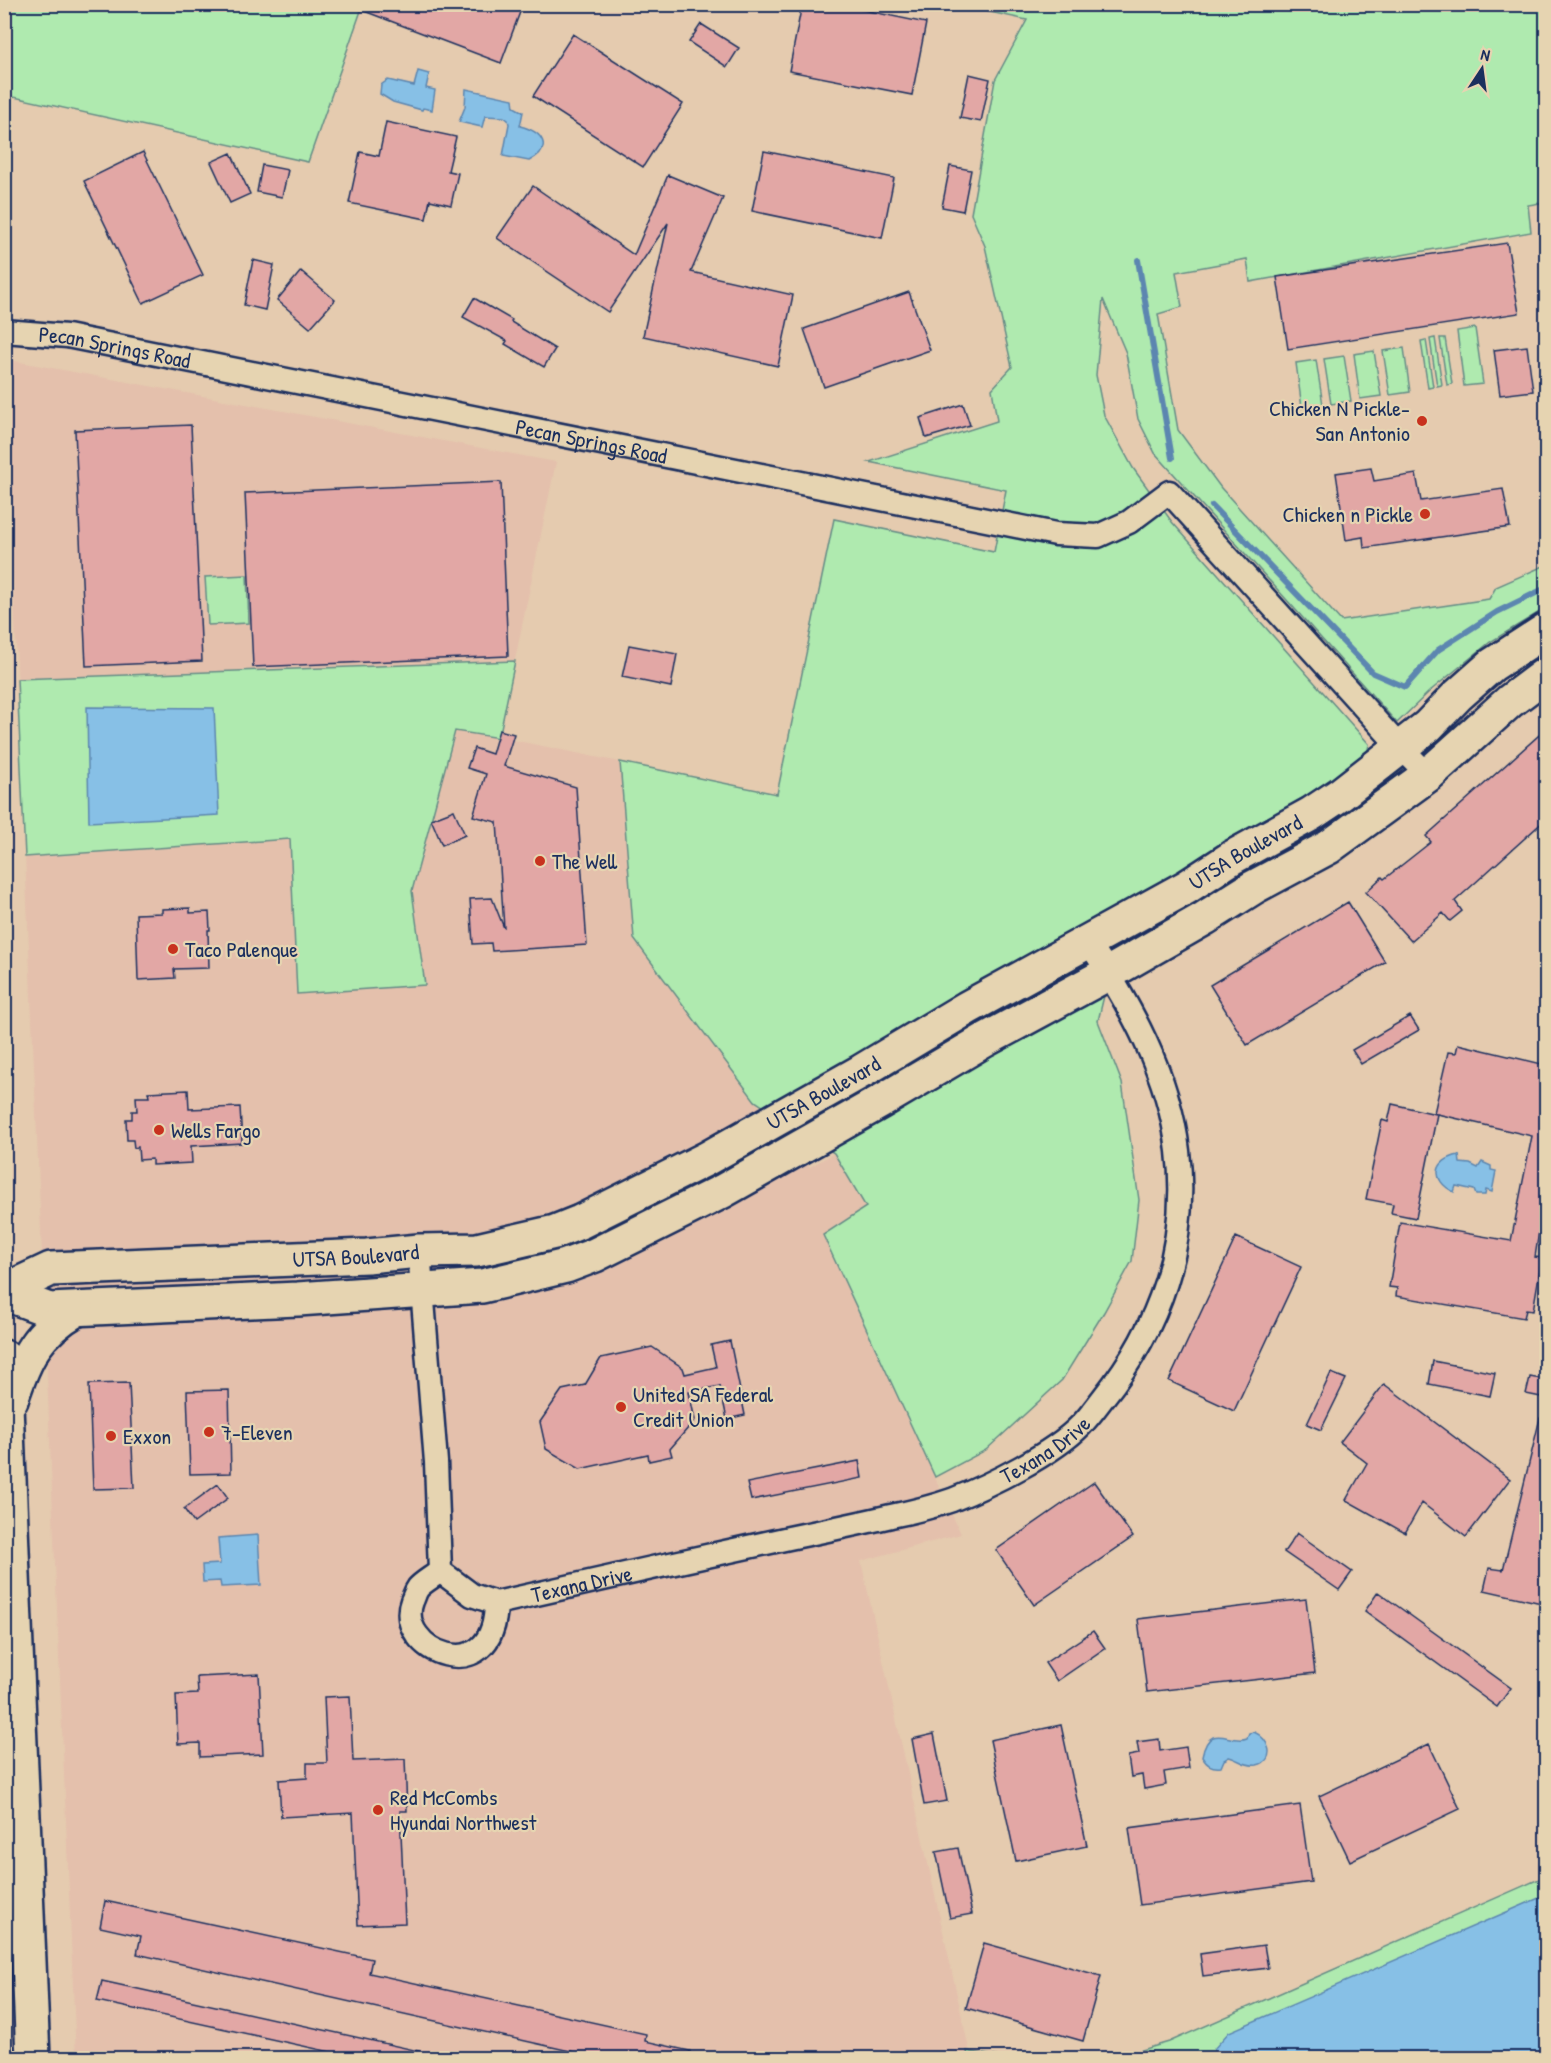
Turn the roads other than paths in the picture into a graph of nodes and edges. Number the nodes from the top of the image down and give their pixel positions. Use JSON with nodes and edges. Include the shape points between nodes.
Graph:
{"nodes":[{"id":1,"x":4,"y":331,"type":"edge"},
{"id":2,"x":1546,"y":630,"type":"edge"},
{"id":3,"x":1546,"y":674,"type":"edge"},
{"id":4,"x":1401,"y":747,"type":"junction"},
{"id":5,"x":1428,"y":775,"type":"junction"},
{"id":6,"x":1088,"y":941,"type":"junction"},
{"id":7,"x":1109,"y":973,"type":"junction"},
{"id":8,"x":764,"y":1126,"type":"junction"},
{"id":9,"x":782,"y":1158,"type":"junction"},
{"id":10,"x":419,"y":1251,"type":"junction"},
{"id":11,"x":422,"y":1290,"type":"junction"},
{"id":12,"x":4,"y":1292,"type":"edge"},
{"id":13,"x":77,"y":1309,"type":"junction"},
{"id":14,"x":4,"y":1357,"type":"edge"},
{"id":15,"x":6,"y":1409,"type":"edge"},
{"id":16,"x":440,"y":1571,"type":"junction"},
{"id":17,"x":496,"y":1603,"type":"junction"},
{"id":18,"x":33,"y":2058,"type":"edge"}],
"edges":[{"from":1,"to":4,"type":"street","name":"Pecan Springs Road","via":[[67,336],[1056,534],[1098,536],[1129,522],[1169,492]]},
{"from":2,"to":4,"type":"main road","name":"UTSA Boulevard","via":[[1492,665]]},
{"from":3,"to":5,"type":"main road","name":"UTSA Boulevard"},
{"from":4,"to":5,"type":"street"},
{"from":4,"to":6,"type":"main road","name":"UTSA Boulevard","via":[[1311,814]]},
{"from":5,"to":7,"type":"main road","name":"UTSA Boulevard","via":[[1329,847]]},
{"from":6,"to":7,"type":"street","name":"Texana Drive"},
{"from":6,"to":8,"type":"main road","name":"UTSA Boulevard"},
{"from":7,"to":9,"type":"main road","name":"UTSA Boulevard"},
{"from":7,"to":17,"type":"street","name":"Texana Drive","via":[[1157,1068],[1172,1119],[1180,1176],[1177,1242],[1165,1291],[1134,1356],[1081,1425],[1052,1449],[952,1500],[929,1507]]},
{"from":8,"to":9,"type":"street"},
{"from":8,"to":10,"type":"main road","name":"UTSA Boulevard","via":[[706,1159],[555,1232],[477,1250]]},
{"from":9,"to":11,"type":"main road","name":"UTSA Boulevard","via":[[595,1255],[566,1266],[482,1286]]},
{"from":10,"to":11,"type":"street"},
{"from":10,"to":12,"type":"main road","name":"UTSA Boulevard","via":[[51,1269]]},
{"from":11,"to":13,"type":"main road","name":"UTSA Boulevard"},
{"from":11,"to":16,"type":"street"},
{"from":12,"to":13,"type":"main road","name":"UTSA Boulevard","via":[[48,1310]]},
{"from":13,"to":15,"type":"main road","via":[[51,1326],[37,1342],[21,1368]]},
{"from":14,"to":15,"type":"main road"},
{"from":15,"to":18,"type":"main road"},
{"from":16,"to":17,"type":"street","via":[[472,1594]]},
{"from":16,"to":17,"type":"street","via":[[417,1589],[410,1606],[411,1626],[427,1645],[443,1655],[464,1656],[478,1650],[491,1635]]}]}
